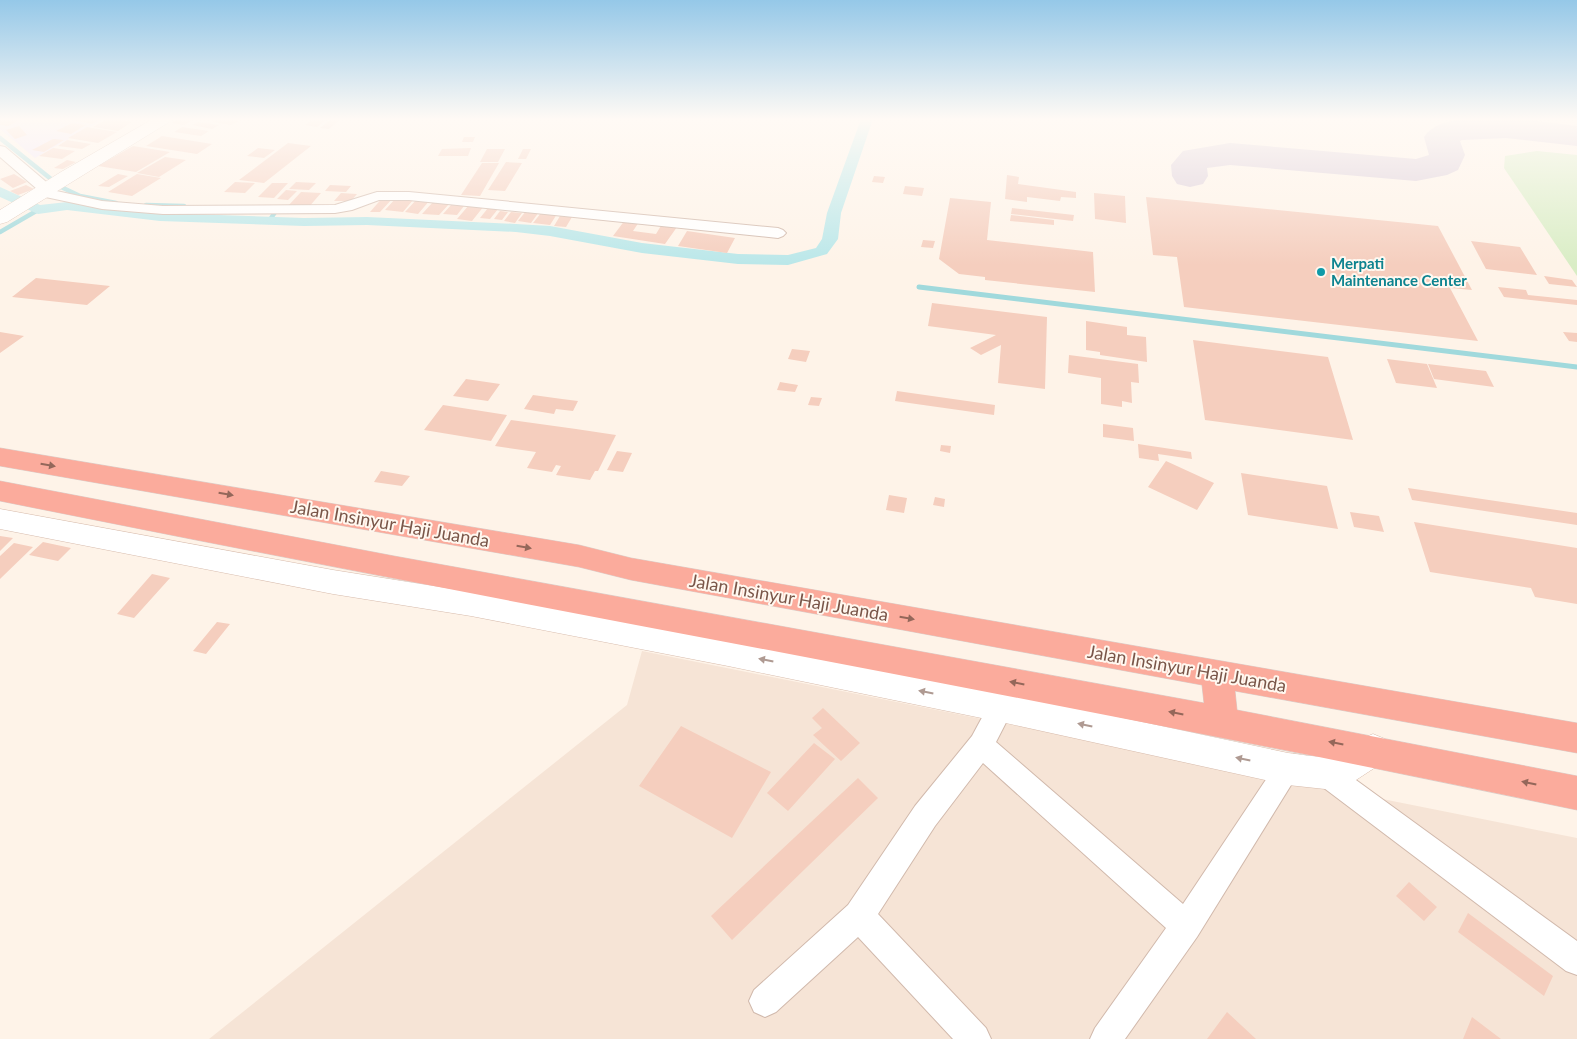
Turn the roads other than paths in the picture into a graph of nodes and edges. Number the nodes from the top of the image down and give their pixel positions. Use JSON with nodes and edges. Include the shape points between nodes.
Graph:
{"nodes":[{"id":1,"x":18,"y":167,"type":"edge"},
{"id":2,"x":82,"y":167,"type":"edge"},
{"id":3,"x":42,"y":191,"type":"junction"},
{"id":4,"x":4,"y":215,"type":"edge"},
{"id":5,"x":778,"y":233,"type":"dead end"},
{"id":6,"x":0,"y":457,"type":"edge"},
{"id":7,"x":193,"y":488,"type":"junction"},
{"id":8,"x":0,"y":491,"type":"edge"},
{"id":9,"x":0,"y":519,"type":"edge"},
{"id":10,"x":160,"y":524,"type":"junction"},
{"id":11,"x":1217,"y":674,"type":"junction"},
{"id":12,"x":1001,"y":707,"type":"junction"},
{"id":13,"x":1222,"y":721,"type":"junction"},
{"id":14,"x":1577,"y":738,"type":"edge"},
{"id":15,"x":981,"y":745,"type":"junction"},
{"id":16,"x":1373,"y":750,"type":"junction"},
{"id":17,"x":1288,"y":769,"type":"junction"},
{"id":18,"x":1325,"y":773,"type":"junction"},
{"id":19,"x":1577,"y":793,"type":"edge"},
{"id":20,"x":859,"y":916,"type":"junction"},
{"id":21,"x":1186,"y":926,"type":"junction"},
{"id":22,"x":1577,"y":960,"type":"edge"},
{"id":23,"x":765,"y":1001,"type":"dead end"},
{"id":24,"x":975,"y":1039,"type":"edge"},
{"id":25,"x":1106,"y":1039,"type":"edge"}],
"edges":[{"from":1,"to":3,"type":"street"},
{"from":2,"to":3,"type":"street"},
{"from":3,"to":4,"type":"street"},
{"from":3,"to":5,"type":"street","via":[[102,205],[163,210],[335,210],[377,196],[394,195]]},
{"from":6,"to":7,"type":"highway","name":"Jalan Insinyur Haji Juanda","one_way":true},
{"from":7,"to":10,"type":"highway"},
{"from":7,"to":11,"type":"highway","name":"Jalan Insinyur Haji Juanda","one_way":true},
{"from":8,"to":10,"type":"highway"},
{"from":12,"to":9,"type":"street","one_way":true,"via":[[471,604],[333,582]]},
{"from":13,"to":10,"type":"highway","one_way":true},
{"from":11,"to":13,"type":"highway"},
{"from":11,"to":14,"type":"highway","name":"Jalan Insinyur Haji Juanda"},
{"from":12,"to":15,"type":"street"},
{"from":17,"to":12,"type":"street","one_way":true},
{"from":16,"to":13,"type":"highway","one_way":true},
{"from":15,"to":20,"type":"street","via":[[925,816]]},
{"from":15,"to":21,"type":"street"},
{"from":16,"to":18,"type":"street","via":[[1344,768]]},
{"from":19,"to":16,"type":"highway","one_way":true},
{"from":17,"to":18,"type":"street"},
{"from":17,"to":21,"type":"street"},
{"from":18,"to":22,"type":"street"},
{"from":20,"to":23,"type":"street"},
{"from":20,"to":24,"type":"street"},
{"from":21,"to":25,"type":"street"}]}
